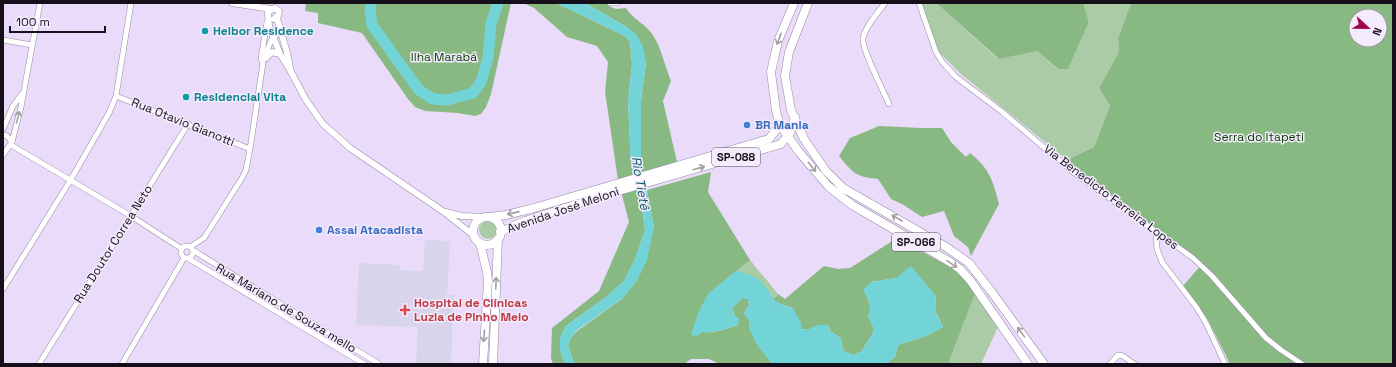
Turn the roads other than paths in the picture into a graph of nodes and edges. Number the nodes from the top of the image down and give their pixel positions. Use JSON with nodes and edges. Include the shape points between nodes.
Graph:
{"nodes":[{"id":1,"x":40,"y":3,"type":"edge"},
{"id":2,"x":132,"y":3,"type":"edge"},
{"id":3,"x":232,"y":3,"type":"edge"},
{"id":4,"x":610,"y":3,"type":"edge"},
{"id":5,"x":617,"y":3,"type":"edge"},
{"id":6,"x":794,"y":3,"type":"edge"},
{"id":7,"x":808,"y":3,"type":"edge"},
{"id":8,"x":885,"y":3,"type":"edge"},
{"id":9,"x":918,"y":3,"type":"edge"},
{"id":10,"x":271,"y":11,"type":"edge"},
{"id":11,"x":277,"y":18,"type":"junction"},
{"id":12,"x":280,"y":32,"type":"junction"},
{"id":13,"x":274,"y":37,"type":"junction"},
{"id":14,"x":3,"y":40,"type":"edge"},
{"id":15,"x":32,"y":45,"type":"junction"},
{"id":16,"x":280,"y":54,"type":"junction"},
{"id":17,"x":264,"y":61,"type":"junction"},
{"id":18,"x":290,"y":70,"type":"junction"},
{"id":19,"x":23,"y":92,"type":"junction"},
{"id":20,"x":116,"y":96,"type":"junction"},
{"id":21,"x":890,"y":104,"type":"dead end"},
{"id":22,"x":795,"y":117,"type":"junction"},
{"id":23,"x":188,"y":124,"type":"junction"},
{"id":24,"x":780,"y":125,"type":"junction"},
{"id":25,"x":3,"y":129,"type":"edge"},
{"id":26,"x":3,"y":135,"type":"edge"},
{"id":27,"x":788,"y":136,"type":"junction"},
{"id":28,"x":8,"y":146,"type":"edge"},
{"id":29,"x":250,"y":149,"type":"junction"},
{"id":30,"x":3,"y":155,"type":"edge"},
{"id":31,"x":658,"y":176,"type":"junction"},
{"id":32,"x":70,"y":181,"type":"junction"},
{"id":33,"x":605,"y":192,"type":"junction"},
{"id":34,"x":444,"y":212,"type":"junction"},
{"id":35,"x":130,"y":216,"type":"junction"},
{"id":36,"x":486,"y":217,"type":"junction"},
{"id":37,"x":1156,"y":231,"type":"junction"},
{"id":38,"x":473,"y":235,"type":"junction"},
{"id":39,"x":499,"y":235,"type":"junction"},
{"id":40,"x":480,"y":243,"type":"junction"},
{"id":41,"x":182,"y":249,"type":"junction"},
{"id":42,"x":192,"y":249,"type":"junction"},
{"id":43,"x":186,"y":258,"type":"junction"},
{"id":44,"x":3,"y":289,"type":"edge"},
{"id":45,"x":39,"y":364,"type":"edge"},
{"id":46,"x":122,"y":364,"type":"edge"},
{"id":47,"x":364,"y":364,"type":"edge"},
{"id":48,"x":378,"y":364,"type":"edge"},
{"id":49,"x":483,"y":364,"type":"edge"},
{"id":50,"x":493,"y":364,"type":"edge"},
{"id":51,"x":1028,"y":364,"type":"edge"},
{"id":52,"x":1044,"y":364,"type":"edge"},
{"id":53,"x":1110,"y":364,"type":"edge"},
{"id":54,"x":1134,"y":364,"type":"edge"},
{"id":55,"x":1225,"y":364,"type":"edge"},
{"id":56,"x":1302,"y":364,"type":"edge"}],
"edges":[{"from":1,"to":15,"type":"street"},
{"from":2,"to":20,"type":"street"},
{"from":3,"to":10,"type":"street"},
{"from":4,"to":5,"type":"street"},
{"from":6,"to":24,"type":"main road","number":"SP-066","one_way":true,"via":[[778,41],[771,72],[774,103]]},
{"from":7,"to":22,"type":"main road","number":"SP-066","via":[[786,64],[787,88]]},
{"from":8,"to":21,"type":"street","via":[[865,32],[863,41]]},
{"from":9,"to":37,"type":"street","name":"Via Benedicto Ferreira Lopes","via":[[936,52],[956,77],[1073,172]]},
{"from":10,"to":11,"type":"street","via":[[272,19]]},
{"from":10,"to":11,"type":"street","via":[[277,9]]},
{"from":10,"to":13,"type":"street","via":[[269,26]]},
{"from":10,"to":17,"type":"street","via":[[261,58]]},
{"from":11,"to":12,"type":"street"},
{"from":12,"to":13,"type":"street"},
{"from":12,"to":18,"type":"street","via":[[289,57]]},
{"from":13,"to":16,"type":"street"},
{"from":13,"to":17,"type":"street","via":[[269,43]]},
{"from":14,"to":15,"type":"street"},
{"from":15,"to":19,"type":"street"},
{"from":16,"to":17,"type":"street","via":[[272,52]]},
{"from":16,"to":18,"type":"street"},
{"from":17,"to":29,"type":"street"},
{"from":18,"to":34,"type":"street","name":"Avenida José Meloni","via":[[306,100],[331,133]]},
{"from":19,"to":25,"type":"street"},
{"from":28,"to":19,"type":"street","one_way":true,"via":[[21,107]]},
{"from":20,"to":23,"type":"street","name":"Rua Otavio Gianotti"},
{"from":20,"to":32,"type":"street"},
{"from":22,"to":27,"type":"main road"},
{"from":52,"to":22,"type":"main road","number":"SP-066","one_way":true,"via":[[969,262],[843,188],[826,171],[804,138]]},
{"from":23,"to":29,"type":"street","name":"Rua Otavio Gianotti"},
{"from":23,"to":35,"type":"street","name":"Rua Doutor Correa Neto"},
{"from":24,"to":27,"type":"main road","number":"SP-066"},
{"from":24,"to":31,"type":"main road","name":"Avenida José Meloni","number":"SP-088","via":[[769,139]]},
{"from":26,"to":28,"type":"street","via":[[7,136]]},
{"from":31,"to":27,"type":"main road","name":"Avenida José Meloni","number":"SP-088","one_way":true,"via":[[781,144]]},
{"from":27,"to":51,"type":"main road","number":"SP-066","one_way":true,"via":[[819,177],[839,196],[960,269],[980,292]]},
{"from":28,"to":30,"type":"street"},
{"from":28,"to":32,"type":"street"},
{"from":29,"to":42,"type":"street","via":[[242,178],[204,238]]},
{"from":31,"to":33,"type":"main road","name":"Avenida José Meloni","number":"SP-088"},
{"from":32,"to":35,"type":"street"},
{"from":32,"to":44,"type":"street"},
{"from":33,"to":36,"type":"main road","name":"Avenida José Meloni","number":"SP-088","one_way":true,"via":[[506,215]]},
{"from":33,"to":39,"type":"main road","name":"Avenida José Meloni","number":"SP-088","via":[[525,221]]},
{"from":34,"to":36,"type":"street","name":"Avenida José Meloni"},
{"from":34,"to":38,"type":"street","name":"Avenida José Meloni"},
{"from":35,"to":41,"type":"street"},
{"from":35,"to":45,"type":"street","name":"Rua Doutor Correa Neto"},
{"from":36,"to":38,"type":"main road","via":[[476,222]]},
{"from":36,"to":39,"type":"main road","via":[[492,218],[498,224]]},
{"from":37,"to":55,"type":"street","via":[[1158,256],[1197,308]]},
{"from":37,"to":56,"type":"street","name":"Via Benedicto Ferreira Lopes","via":[[1193,258],[1212,276],[1266,338]]},
{"from":38,"to":40,"type":"main road"},
{"from":39,"to":40,"type":"main road","number":"SP-088","via":[[495,242],[487,245]]},
{"from":50,"to":39,"type":"main road","one_way":true},
{"from":40,"to":49,"type":"main road","one_way":true,"via":[[488,281]]},
{"from":41,"to":42,"type":"street","via":[[186,246]]},
{"from":41,"to":43,"type":"street","via":[[181,254]]},
{"from":42,"to":43,"type":"street","via":[[193,256]]},
{"from":42,"to":48,"type":"street","name":"Rua Mariano de Souza mello"},
{"from":43,"to":46,"type":"street"},
{"from":43,"to":47,"type":"street","name":"Rua Mariano de Souza mello"},
{"from":53,"to":54,"type":"street","via":[[1118,355]]}]}
